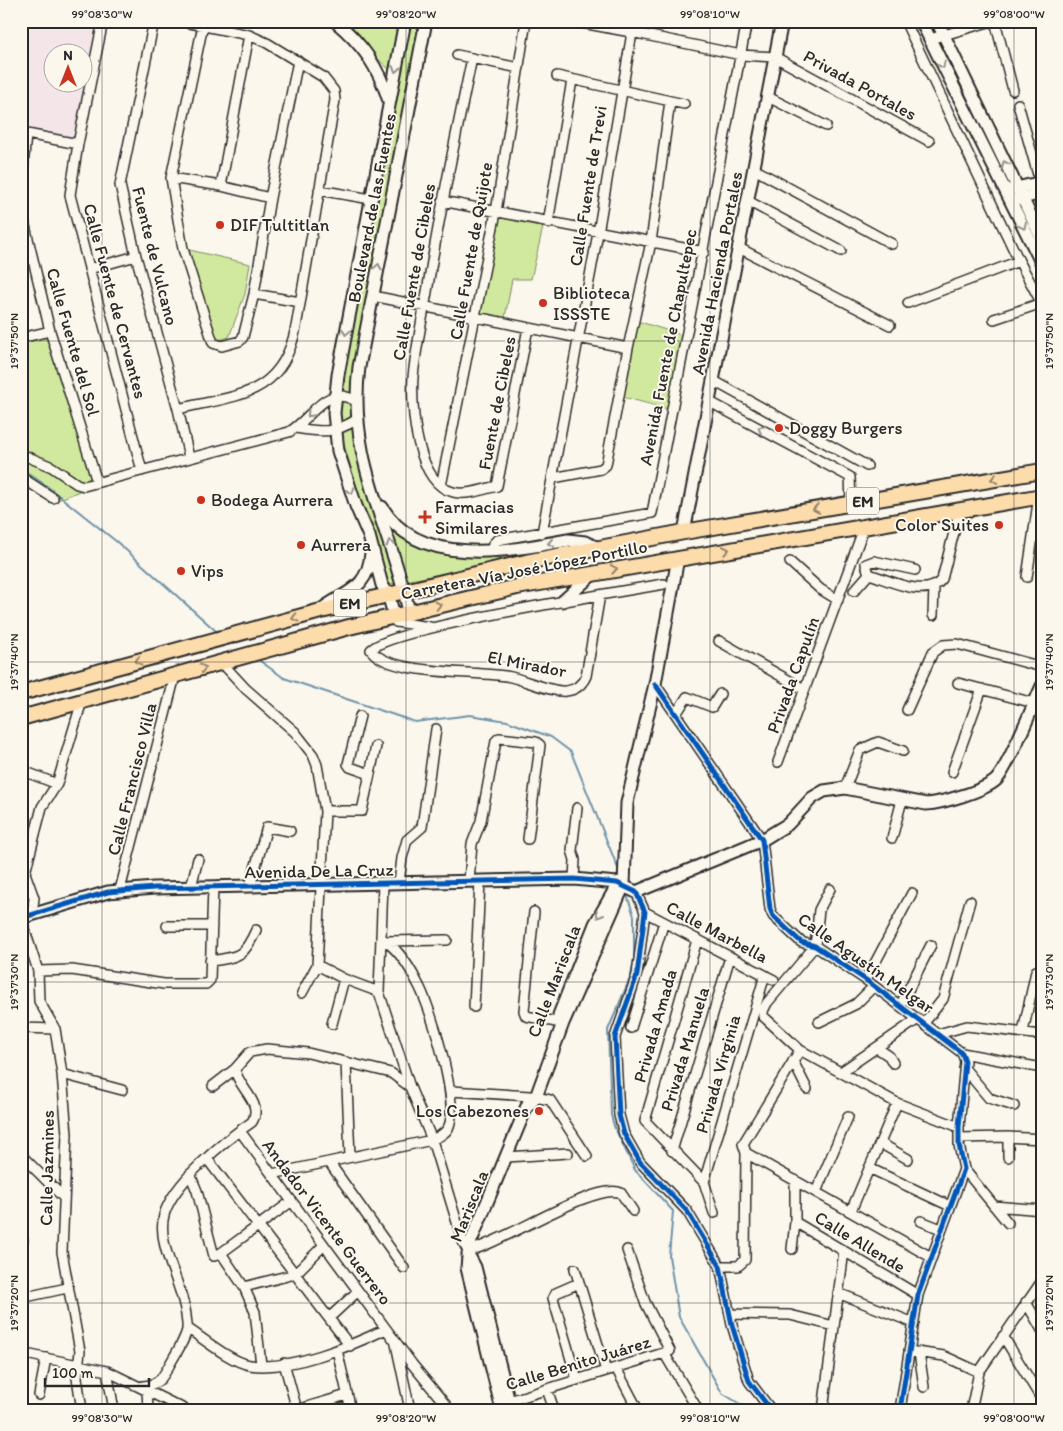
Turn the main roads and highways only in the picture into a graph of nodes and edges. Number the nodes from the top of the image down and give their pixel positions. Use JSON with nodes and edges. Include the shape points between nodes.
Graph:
{"nodes":[{"id":1,"x":335,"y":21,"type":"edge"},
{"id":2,"x":405,"y":21,"type":"edge"},
{"id":3,"x":426,"y":21,"type":"edge"},
{"id":4,"x":782,"y":21,"type":"edge"},
{"id":5,"x":921,"y":21,"type":"edge"},
{"id":6,"x":937,"y":21,"type":"edge"},
{"id":7,"x":390,"y":103,"type":"junction"},
{"id":8,"x":384,"y":133,"type":"junction"},
{"id":9,"x":404,"y":137,"type":"junction"},
{"id":10,"x":1041,"y":186,"type":"edge"},
{"id":11,"x":1014,"y":195,"type":"junction"},
{"id":12,"x":1042,"y":239,"type":"edge"},
{"id":13,"x":1042,"y":264,"type":"edge"},
{"id":14,"x":1042,"y":471,"type":"edge"},
{"id":15,"x":370,"y":487,"type":"junction"},
{"id":16,"x":1040,"y":496,"type":"edge"},
{"id":17,"x":684,"y":532,"type":"junction"},
{"id":18,"x":598,"y":548,"type":"junction"},
{"id":19,"x":371,"y":549,"type":"junction"},
{"id":20,"x":678,"y":558,"type":"junction"},
{"id":21,"x":594,"y":573,"type":"junction"},
{"id":22,"x":404,"y":590,"type":"junction"},
{"id":23,"x":388,"y":594,"type":"junction"},
{"id":24,"x":563,"y":601,"type":"road end"},
{"id":25,"x":317,"y":612,"type":"junction"},
{"id":26,"x":409,"y":612,"type":"junction"},
{"id":27,"x":395,"y":619,"type":"junction"},
{"id":28,"x":1042,"y":686,"type":"edge"},
{"id":29,"x":21,"y":693,"type":"edge"},
{"id":30,"x":21,"y":718,"type":"edge"},
{"id":31,"x":622,"y":882,"type":"junction"},
{"id":32,"x":25,"y":917,"type":"edge"},
{"id":33,"x":532,"y":1100,"type":"junction"},
{"id":34,"x":507,"y":1157,"type":"joint"},
{"id":35,"x":468,"y":1253,"type":"junction"},
{"id":36,"x":506,"y":1406,"type":"edge"}],
"edges":[{"from":1,"to":7,"type":"main road","via":[[377,67]]},
{"from":2,"to":7,"type":"main road","name":"Boulevard de las Fuentes","one_way":true},
{"from":3,"to":9,"type":"main road","name":"Boulevard de las Fuentes"},
{"from":4,"to":17,"type":"main road","name":"Avenida Hacienda Portales"},
{"from":5,"to":11,"type":"main road","one_way":true},
{"from":11,"to":6,"type":"main road","one_way":true},
{"from":7,"to":8,"type":"main road","name":"Boulevard de las Fuentes"},
{"from":8,"to":9,"type":"main road"},
{"from":8,"to":19,"type":"main road","name":"Boulevard de las Fuentes","one_way":true,"via":[[335,395],[335,431],[342,468]]},
{"from":15,"to":9,"type":"main road","name":"Boulevard de las Fuentes","one_way":true,"via":[[356,420],[359,367]]},
{"from":10,"to":11,"type":"main road"},
{"from":11,"to":12,"type":"main road"},
{"from":11,"to":13,"type":"main road","one_way":true},
{"from":14,"to":17,"type":"main road","name":"Carretera Vía José López Portillo","number":"EM","one_way":true},
{"from":18,"to":15,"type":"main road","one_way":true,"via":[[568,540],[460,552],[432,546],[404,531],[387,515]]},
{"from":22,"to":15,"type":"main road","name":"Boulevard de las Fuentes","one_way":true},
{"from":20,"to":16,"type":"main road","name":"Carretera Vía José López Portillo","number":"EM","one_way":true},
{"from":17,"to":18,"type":"main road","name":"Carretera Vía José López Portillo","number":"EM"},
{"from":18,"to":22,"type":"main road","name":"Carretera Vía José López Portillo","number":"EM"},
{"from":19,"to":23,"type":"main road","name":"Boulevard de las Fuentes"},
{"from":19,"to":25,"type":"main road","via":[[366,572],[352,592]]},
{"from":21,"to":20,"type":"main road","name":"Carretera Vía José López Portillo","number":"EM","one_way":true},
{"from":20,"to":31,"type":"main road","name":"Calle Mariscala","via":[[656,684],[627,803]]},
{"from":21,"to":24,"type":"main road"},
{"from":26,"to":21,"type":"main road","name":"Carretera Vía José López Portillo","number":"EM","one_way":true},
{"from":22,"to":23,"type":"main road","name":"Carretera Vía José López Portillo","number":"EM"},
{"from":22,"to":26,"type":"main road"},
{"from":23,"to":25,"type":"main road","name":"Carretera Vía José López Portillo","number":"EM"},
{"from":23,"to":27,"type":"main road"},
{"from":25,"to":29,"type":"main road","name":"Carretera Vía José López Portillo","number":"EM","one_way":true},
{"from":26,"to":27,"type":"main road","name":"Carretera Vía José López Portillo","number":"EM"},
{"from":30,"to":27,"type":"main road","name":"Carretera Vía José López Portillo","number":"EM","one_way":true},
{"from":28,"to":31,"type":"main road","via":[[996,780],[937,803],[926,804],[846,788],[824,791],[812,798],[788,824],[762,840],[636,892]]},
{"from":31,"to":32,"type":"main road","name":"Avenida De La Cruz","via":[[574,879],[120,890]]},
{"from":31,"to":33,"type":"main road","name":"Calle Mariscala"},
{"from":31,"to":33,"type":"main road","name":"Calle Mariscala","one_way":true,"via":[[594,924],[556,1022]]},
{"from":33,"to":34,"type":"main road","name":"Calle Mariscala"},
{"from":34,"to":35,"type":"main road","name":"Mariscala"},
{"from":35,"to":36,"type":"main road","via":[[475,1267]]},
{"from":35,"to":36,"type":"main road","name":"Mariscala","via":[[467,1268]]}]}
